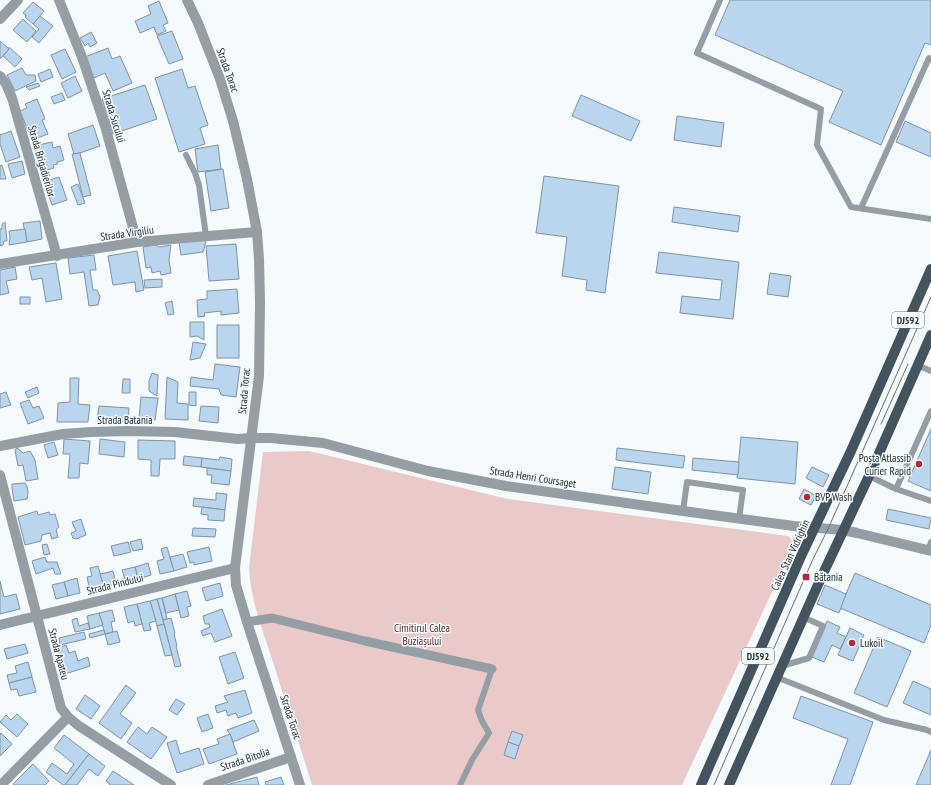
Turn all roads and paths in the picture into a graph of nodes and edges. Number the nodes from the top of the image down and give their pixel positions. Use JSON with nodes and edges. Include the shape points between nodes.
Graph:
{"nodes":[{"id":1,"x":18,"y":0,"type":"edge"},
{"id":2,"x":59,"y":0,"type":"edge"},
{"id":3,"x":187,"y":0,"type":"edge"},
{"id":4,"x":720,"y":0,"type":"edge"},
{"id":5,"x":0,"y":19,"type":"edge"},
{"id":6,"x":931,"y":59,"type":"edge"},
{"id":7,"x":0,"y":76,"type":"edge"},
{"id":8,"x":186,"y":155,"type":"dead end"},
{"id":9,"x":861,"y":208,"type":"junction"},
{"id":10,"x":931,"y":219,"type":"edge"},
{"id":11,"x":257,"y":232,"type":"junction"},
{"id":12,"x":206,"y":236,"type":"junction"},
{"id":13,"x":137,"y":242,"type":"junction"},
{"id":14,"x":57,"y":256,"type":"junction"},
{"id":15,"x":0,"y":264,"type":"edge"},
{"id":16,"x":931,"y":269,"type":"edge"},
{"id":17,"x":931,"y":335,"type":"edge"},
{"id":18,"x":917,"y":365,"type":"junction"},
{"id":19,"x":931,"y":372,"type":"edge"},
{"id":20,"x":931,"y":411,"type":"edge"},
{"id":21,"x":251,"y":438,"type":"junction"},
{"id":22,"x":0,"y":446,"type":"edge"},
{"id":23,"x":0,"y":475,"type":"edge"},
{"id":24,"x":869,"y":476,"type":"junction"},
{"id":25,"x":896,"y":488,"type":"junction"},
{"id":26,"x":931,"y":501,"type":"edge"},
{"id":27,"x":683,"y":511,"type":"junction"},
{"id":28,"x":739,"y":518,"type":"junction"},
{"id":29,"x":815,"y":528,"type":"junction"},
{"id":30,"x":843,"y":530,"type":"junction"},
{"id":31,"x":930,"y":548,"type":"edge"},
{"id":32,"x":235,"y":568,"type":"junction"},
{"id":33,"x":37,"y":616,"type":"junction"},
{"id":34,"x":803,"y":617,"type":"junction"},
{"id":35,"x":247,"y":622,"type":"junction"},
{"id":36,"x":0,"y":625,"type":"edge"},
{"id":37,"x":782,"y":666,"type":"junction"},
{"id":38,"x":492,"y":669,"type":"joint"},
{"id":39,"x":776,"y":677,"type":"junction"},
{"id":40,"x":68,"y":717,"type":"junction"},
{"id":41,"x":931,"y":732,"type":"edge"},
{"id":42,"x":291,"y":757,"type":"junction"},
{"id":43,"x":1,"y":785,"type":"edge"},
{"id":44,"x":171,"y":785,"type":"edge"},
{"id":45,"x":208,"y":785,"type":"edge"},
{"id":46,"x":300,"y":785,"type":"edge"},
{"id":47,"x":460,"y":785,"type":"edge"},
{"id":48,"x":701,"y":785,"type":"edge"},
{"id":49,"x":729,"y":785,"type":"edge"}],
"edges":[{"from":1,"to":5,"type":"street"},
{"from":2,"to":13,"type":"street","name":"Strada Sucului","via":[[82,57],[105,126]]},
{"from":3,"to":11,"type":"street","name":"Strada Torac","via":[[220,79],[233,121]]},
{"from":4,"to":9,"type":"lane","via":[[698,53],[821,109],[817,145],[851,207]]},
{"from":6,"to":9,"type":"lane","via":[[929,58]]},
{"from":7,"to":14,"type":"street","name":"Strada Brigadierilor","via":[[12,98]]},
{"from":8,"to":12,"type":"lane","via":[[198,185]]},
{"from":9,"to":10,"type":"lane"},
{"from":11,"to":12,"type":"street","name":"Strada Virgiliu"},
{"from":11,"to":21,"type":"street","name":"Strada Torac","via":[[260,302],[259,376]]},
{"from":12,"to":13,"type":"street","name":"Strada Virgiliu"},
{"from":13,"to":14,"type":"street","name":"Strada Virgiliu"},
{"from":14,"to":15,"type":"street","name":"Strada Virgiliu"},
{"from":16,"to":29,"type":"main road","name":"Calea Stan Vidrighin","number":"DJ592"},
{"from":17,"to":18,"type":"main road","number":"DJ592"},
{"from":18,"to":19,"type":"lane"},
{"from":18,"to":24,"type":"main road","number":"DJ592"},
{"from":20,"to":25,"type":"lane"},
{"from":21,"to":22,"type":"street","name":"Strada Batania","via":[[238,439],[175,432],[91,432],[63,434]]},
{"from":21,"to":27,"type":"street","name":"Strada Henri Coursaget","via":[[323,443],[428,471],[506,486]]},
{"from":21,"to":32,"type":"street","name":"Strada Torac"},
{"from":23,"to":33,"type":"street","name":"Strada Apateu"},
{"from":24,"to":25,"type":"lane"},
{"from":24,"to":30,"type":"main road","number":"DJ592"},
{"from":25,"to":26,"type":"lane"},
{"from":27,"to":28,"type":"street","name":"Strada Henri Coursaget"},
{"from":27,"to":28,"type":"lane","via":[[687,482],[743,490]]},
{"from":28,"to":29,"type":"street","name":"Strada Henri Coursaget"},
{"from":29,"to":30,"type":"street","name":"Strada Henri Coursaget"},
{"from":29,"to":48,"type":"main road","name":"Calea Stan Vidrighin","number":"DJ592"},
{"from":30,"to":31,"type":"street","name":"Strada Henri Coursaget"},
{"from":30,"to":34,"type":"main road","number":"DJ592"},
{"from":32,"to":33,"type":"street","name":"Strada Pindului"},
{"from":32,"to":35,"type":"street","name":"Strada Torac","via":[[236,585]]},
{"from":33,"to":36,"type":"street","name":"Strada Pindului"},
{"from":33,"to":40,"type":"street","name":"Strada Apateu","via":[[61,708]]},
{"from":34,"to":37,"type":"main road","number":"DJ592"},
{"from":34,"to":37,"type":"lane","via":[[823,626],[809,658]]},
{"from":35,"to":38,"type":"street","via":[[272,618]]},
{"from":35,"to":42,"type":"street","name":"Strada Torac"},
{"from":37,"to":39,"type":"main road","number":"DJ592"},
{"from":38,"to":47,"type":"lane","via":[[478,710],[489,733]]},
{"from":39,"to":41,"type":"lane","via":[[884,720]]},
{"from":39,"to":49,"type":"main road","number":"DJ592"},
{"from":40,"to":43,"type":"street"},
{"from":40,"to":44,"type":"street","name":"Strada Apateu"},
{"from":42,"to":45,"type":"street","name":"Strada Bitolia"},
{"from":42,"to":46,"type":"street","name":"Strada Torac"}]}
